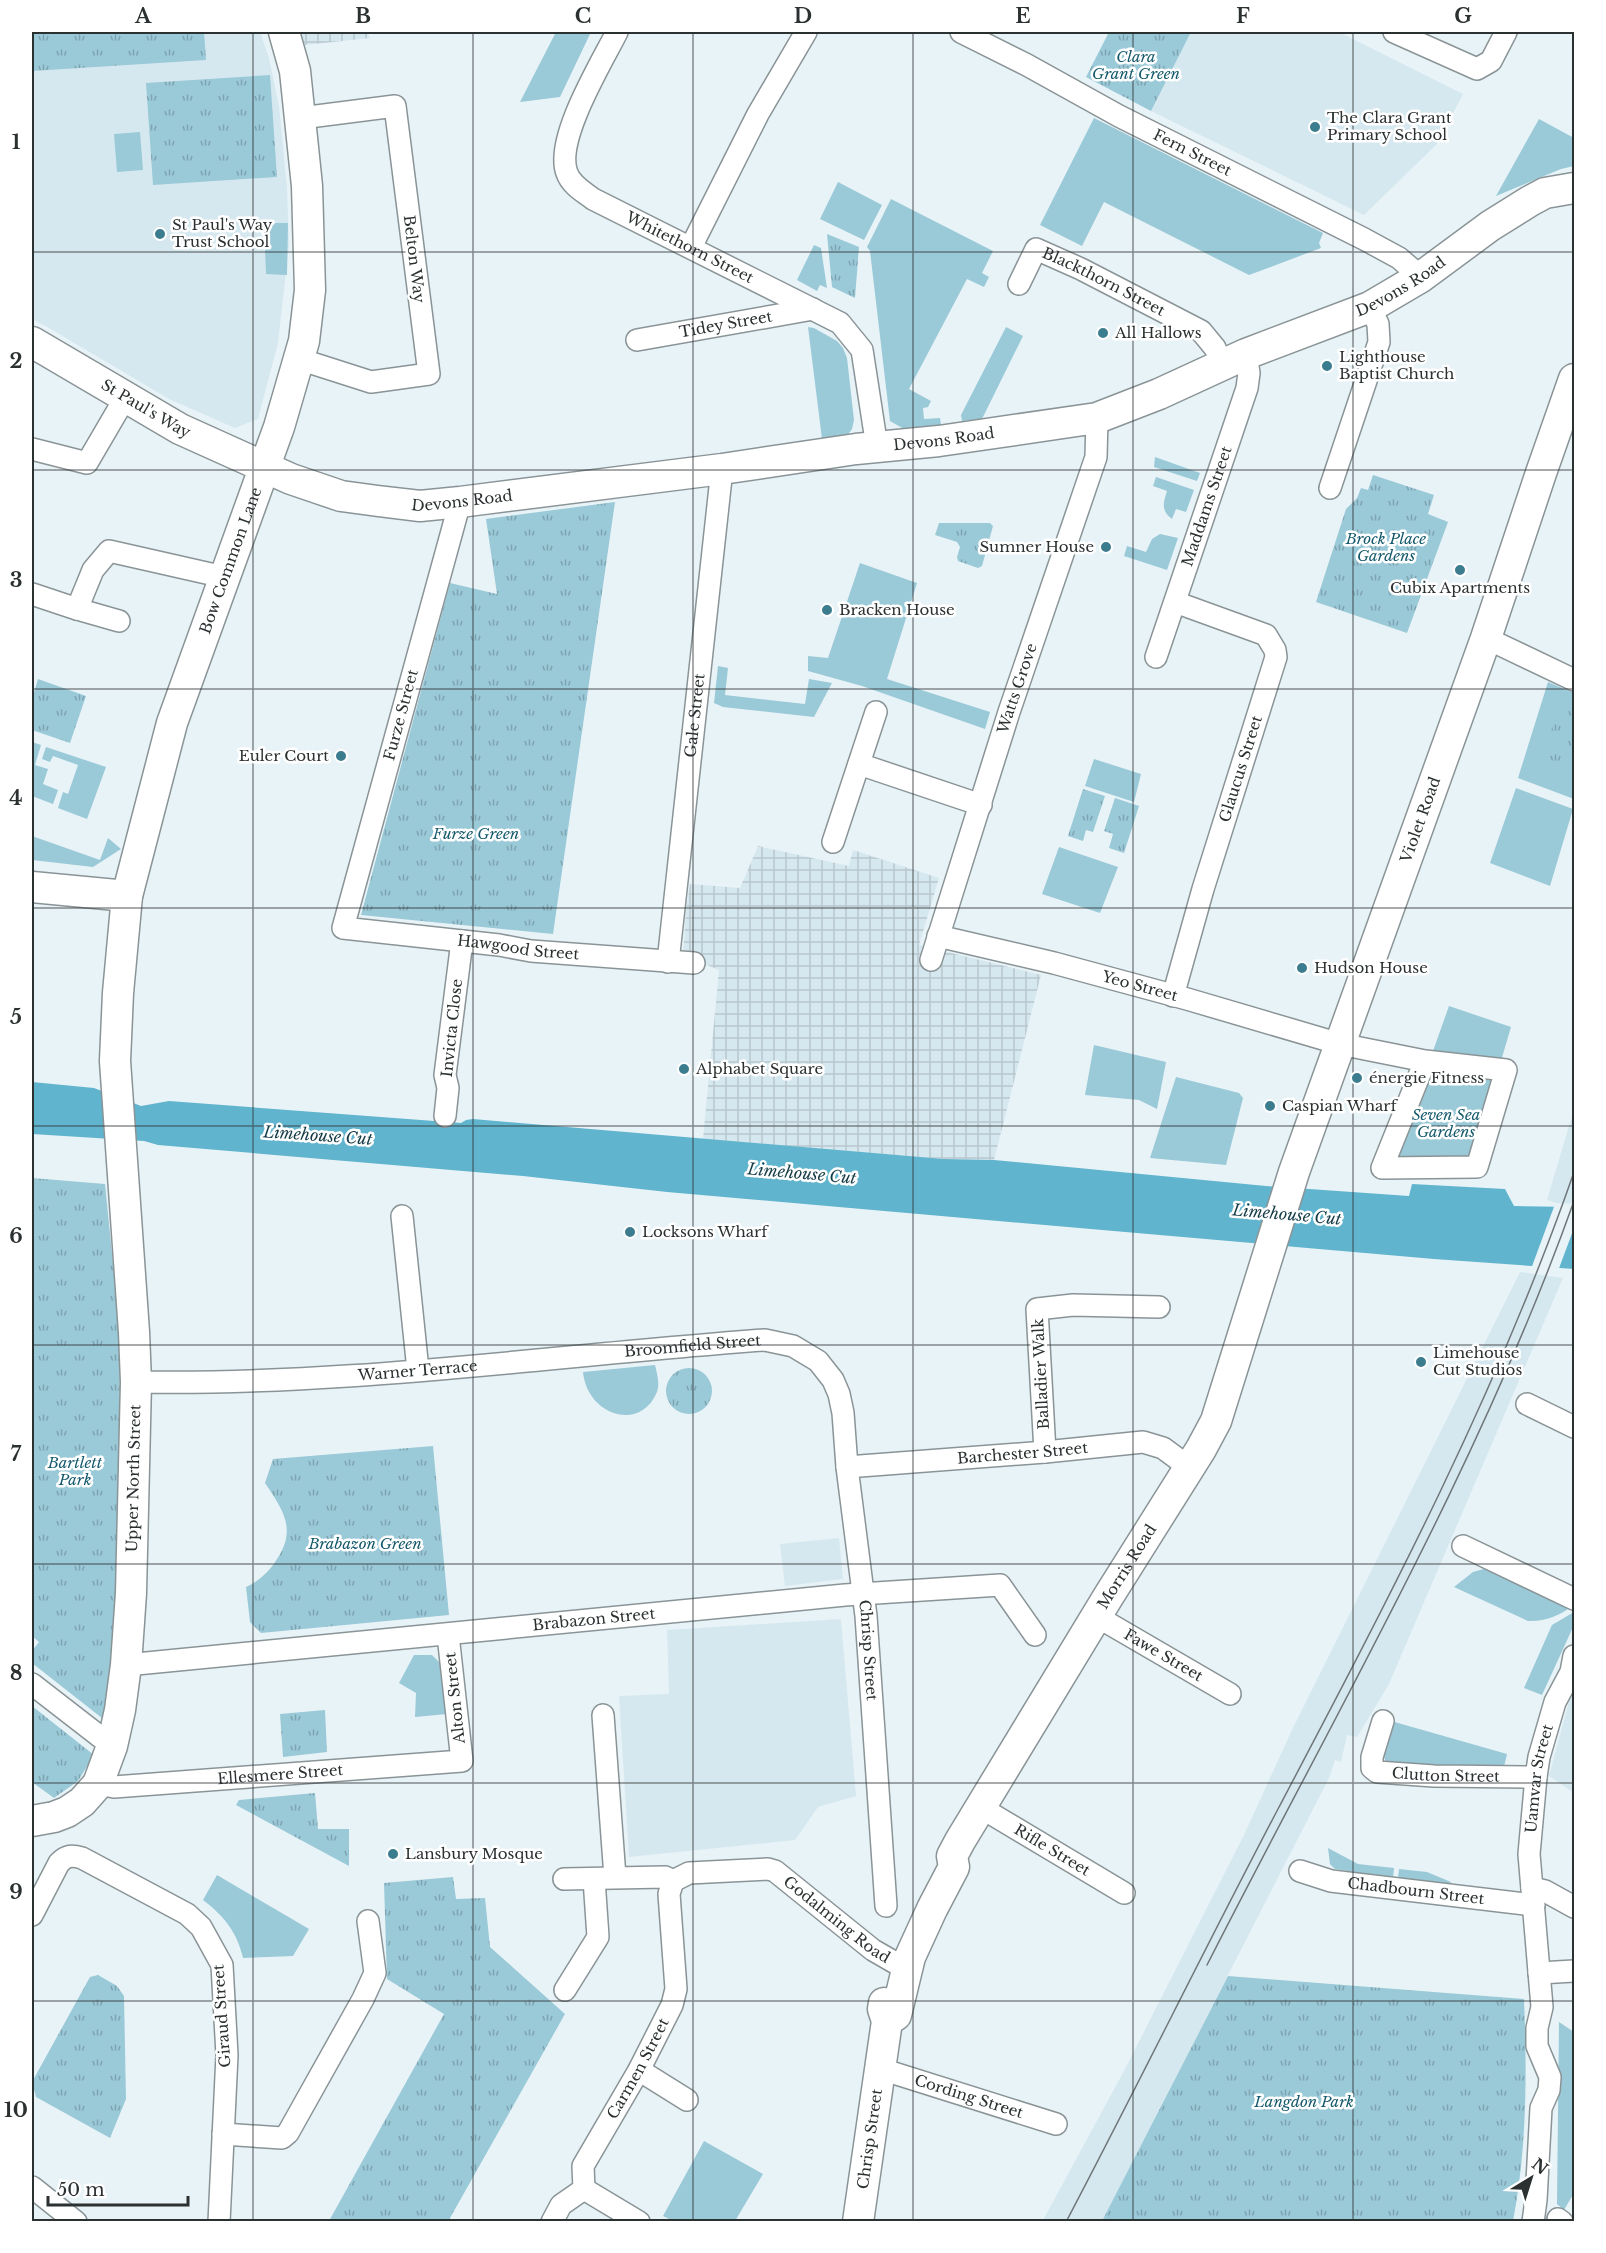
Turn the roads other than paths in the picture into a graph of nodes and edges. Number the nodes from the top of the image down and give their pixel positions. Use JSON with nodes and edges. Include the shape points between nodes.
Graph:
{"nodes":[{"id":1,"x":284,"y":32,"type":"edge"},
{"id":2,"x":617,"y":32,"type":"edge"},
{"id":3,"x":806,"y":32,"type":"edge"},
{"id":4,"x":961,"y":32,"type":"edge"},
{"id":5,"x":1394,"y":32,"type":"edge"},
{"id":6,"x":1506,"y":32,"type":"edge"},
{"id":7,"x":301,"y":118,"type":"junction"},
{"id":8,"x":1575,"y":188,"type":"edge"},
{"id":9,"x":691,"y":247,"type":"junction"},
{"id":10,"x":1420,"y":277,"type":"junction"},
{"id":11,"x":1019,"y":284,"type":"dead end"},
{"id":12,"x":1370,"y":307,"type":"junction"},
{"id":13,"x":813,"y":309,"type":"junction"},
{"id":14,"x":637,"y":340,"type":"dead end"},
{"id":15,"x":32,"y":342,"type":"edge"},
{"id":16,"x":299,"y":359,"type":"junction"},
{"id":17,"x":1234,"y":359,"type":"junction"},
{"id":18,"x":1575,"y":379,"type":"edge"},
{"id":19,"x":125,"y":398,"type":"junction"},
{"id":20,"x":1097,"y":418,"type":"junction"},
{"id":21,"x":877,"y":447,"type":"junction"},
{"id":22,"x":32,"y":449,"type":"edge"},
{"id":23,"x":264,"y":468,"type":"junction"},
{"id":24,"x":722,"y":469,"type":"junction"},
{"id":25,"x":1330,"y":488,"type":"dead end"},
{"id":26,"x":460,"y":502,"type":"junction"},
{"id":27,"x":224,"y":577,"type":"junction"},
{"id":28,"x":32,"y":594,"type":"edge"},
{"id":29,"x":1175,"y":602,"type":"junction"},
{"id":30,"x":78,"y":609,"type":"junction"},
{"id":31,"x":119,"y":621,"type":"dead end"},
{"id":32,"x":1486,"y":638,"type":"junction"},
{"id":33,"x":1156,"y":657,"type":"dead end"},
{"id":34,"x":1575,"y":680,"type":"edge"},
{"id":35,"x":876,"y":712,"type":"dead end"},
{"id":36,"x":859,"y":764,"type":"junction"},
{"id":37,"x":981,"y":805,"type":"junction"},
{"id":38,"x":833,"y":842,"type":"dead end"},
{"id":39,"x":32,"y":887,"type":"edge"},
{"id":40,"x":127,"y":896,"type":"junction"},
{"id":41,"x":343,"y":928,"type":"joint"},
{"id":42,"x":938,"y":936,"type":"junction"},
{"id":43,"x":462,"y":941,"type":"junction"},
{"id":44,"x":931,"y":960,"type":"dead end"},
{"id":45,"x":668,"y":962,"type":"junction"},
{"id":46,"x":694,"y":963,"type":"dead end"},
{"id":47,"x":1173,"y":996,"type":"junction"},
{"id":48,"x":1340,"y":1044,"type":"junction"},
{"id":49,"x":1425,"y":1061,"type":"junction"},
{"id":50,"x":118,"y":1089,"type":"joint"},
{"id":51,"x":445,"y":1116,"type":"dead end"},
{"id":52,"x":402,"y":1216,"type":"dead end"},
{"id":53,"x":1266,"y":1259,"type":"joint"},
{"id":54,"x":1159,"y":1307,"type":"dead end"},
{"id":55,"x":523,"y":1361,"type":"joint"},
{"id":56,"x":418,"y":1370,"type":"junction"},
{"id":57,"x":136,"y":1382,"type":"junction"},
{"id":58,"x":839,"y":1394,"type":"joint"},
{"id":59,"x":1527,"y":1404,"type":"dead end"},
{"id":60,"x":1575,"y":1427,"type":"edge"},
{"id":61,"x":1045,"y":1452,"type":"junction"},
{"id":62,"x":848,"y":1467,"type":"junction"},
{"id":63,"x":1190,"y":1468,"type":"junction"},
{"id":64,"x":1463,"y":1546,"type":"dead end"},
{"id":65,"x":863,"y":1594,"type":"junction"},
{"id":66,"x":1575,"y":1599,"type":"edge"},
{"id":67,"x":1096,"y":1616,"type":"junction"},
{"id":68,"x":448,"y":1635,"type":"junction"},
{"id":69,"x":1035,"y":1635,"type":"dead end"},
{"id":70,"x":1575,"y":1656,"type":"edge"},
{"id":71,"x":126,"y":1665,"type":"junction"},
{"id":72,"x":32,"y":1684,"type":"edge"},
{"id":73,"x":1230,"y":1694,"type":"dead end"},
{"id":74,"x":603,"y":1715,"type":"dead end"},
{"id":75,"x":1383,"y":1720,"type":"dead end"},
{"id":76,"x":112,"y":1746,"type":"junction"},
{"id":77,"x":462,"y":1761,"type":"joint"},
{"id":78,"x":1536,"y":1777,"type":"junction"},
{"id":79,"x":98,"y":1784,"type":"junction"},
{"id":80,"x":980,"y":1807,"type":"junction"},
{"id":81,"x":32,"y":1821,"type":"edge"},
{"id":82,"x":1300,"y":1871,"type":"dead end"},
{"id":83,"x":615,"y":1877,"type":"junction"},
{"id":84,"x":679,"y":1877,"type":"junction"},
{"id":85,"x":564,"y":1879,"type":"dead end"},
{"id":86,"x":594,"y":1879,"type":"junction"},
{"id":87,"x":1124,"y":1893,"type":"dead end"},
{"id":88,"x":1533,"y":1897,"type":"junction"},
{"id":89,"x":886,"y":1906,"type":"dead end"},
{"id":90,"x":1575,"y":1907,"type":"edge"},
{"id":91,"x":32,"y":1915,"type":"edge"},
{"id":92,"x":368,"y":1921,"type":"dead end"},
{"id":93,"x":912,"y":1934,"type":"joint"},
{"id":94,"x":899,"y":1966,"type":"junction"},
{"id":95,"x":1575,"y":1971,"type":"edge"},
{"id":96,"x":1539,"y":1973,"type":"junction"},
{"id":97,"x":565,"y":1990,"type":"dead end"},
{"id":98,"x":881,"y":2069,"type":"junction"},
{"id":99,"x":639,"y":2070,"type":"junction"},
{"id":100,"x":687,"y":2100,"type":"dead end"},
{"id":101,"x":1056,"y":2124,"type":"dead end"},
{"id":102,"x":223,"y":2134,"type":"junction"},
{"id":103,"x":32,"y":2187,"type":"edge"},
{"id":104,"x":584,"y":2189,"type":"junction"},
{"id":105,"x":76,"y":2222,"type":"edge"},
{"id":106,"x":219,"y":2222,"type":"edge"},
{"id":107,"x":552,"y":2222,"type":"edge"},
{"id":108,"x":639,"y":2222,"type":"edge"},
{"id":109,"x":858,"y":2222,"type":"edge"},
{"id":110,"x":1533,"y":2222,"type":"edge"}],
"edges":[{"from":1,"to":7,"type":"street","name":"Bow Common Lane","via":[[296,71]]},
{"from":2,"to":9,"type":"street","name":"Whitethorn Street","via":[[568,134],[564,157],[567,174],[593,199]]},
{"from":3,"to":9,"type":"street","via":[[758,114]]},
{"from":4,"to":10,"type":"street","name":"Fern Street","via":[[1344,228],[1399,258]]},
{"from":5,"to":6,"type":"street","via":[[1477,69],[1491,61]]},
{"from":7,"to":16,"type":"street","name":"Bow Common Lane","via":[[310,290]]},
{"from":7,"to":16,"type":"street","name":"Belton Way","via":[[396,106],[429,374],[371,382]]},
{"from":8,"to":10,"type":"street","name":"Devons Road","via":[[1545,193],[1530,201]]},
{"from":9,"to":13,"type":"street","name":"Whitethorn Street"},
{"from":10,"to":12,"type":"street","name":"Devons Road"},
{"from":11,"to":17,"type":"street","name":"Blackthorn Street","via":[[1036,249],[1201,331],[1215,348]]},
{"from":12,"to":17,"type":"street","name":"Devons Road"},
{"from":12,"to":25,"type":"street","via":[[1378,324],[1378,342]]},
{"from":13,"to":14,"type":"street","name":"Tidey Street"},
{"from":13,"to":21,"type":"street","name":"Whitethorn Street","via":[[840,323],[861,350]]},
{"from":15,"to":19,"type":"street","name":"St Paul's Way"},
{"from":16,"to":23,"type":"street","name":"Bow Common Lane"},
{"from":17,"to":20,"type":"street","name":"Devons Road"},
{"from":17,"to":29,"type":"street","name":"Maddams Street","via":[[1249,374],[1246,388]]},
{"from":18,"to":32,"type":"street","name":"Violet Road"},
{"from":19,"to":22,"type":"street","via":[[87,464]]},
{"from":19,"to":23,"type":"street","name":"St Paul's Way"},
{"from":20,"to":21,"type":"street","name":"Devons Road"},
{"from":20,"to":37,"type":"street","name":"Watts Grove","via":[[1096,458]]},
{"from":21,"to":24,"type":"street","name":"Devons Road"},
{"from":23,"to":26,"type":"street","name":"Devons Road","via":[[341,496],[420,506]]},
{"from":23,"to":27,"type":"street","name":"Bow Common Lane"},
{"from":24,"to":26,"type":"street","name":"Devons Road"},
{"from":24,"to":45,"type":"street","name":"Gale Street"},
{"from":26,"to":41,"type":"street","name":"Furze Street"},
{"from":27,"to":30,"type":"street","via":[[109,551],[93,570]]},
{"from":27,"to":40,"type":"street","name":"Bow Common Lane","via":[[164,747]]},
{"from":28,"to":30,"type":"street"},
{"from":29,"to":33,"type":"street","name":"Maddams Street"},
{"from":29,"to":47,"type":"street","name":"Glaucus Street","via":[[1266,635],[1276,657]]},
{"from":30,"to":31,"type":"street"},
{"from":32,"to":34,"type":"street"},
{"from":32,"to":48,"type":"street","name":"Violet Road"},
{"from":35,"to":36,"type":"street"},
{"from":36,"to":37,"type":"street"},
{"from":36,"to":38,"type":"street"},
{"from":37,"to":42,"type":"street","name":"Watts Grove"},
{"from":39,"to":40,"type":"street"},
{"from":40,"to":50,"type":"street","name":"Bow Common Lane","via":[[117,1004]]},
{"from":41,"to":43,"type":"street","name":"Hawgood Street"},
{"from":42,"to":44,"type":"street","name":"Watts Grove"},
{"from":42,"to":47,"type":"street","name":"Yeo Street"},
{"from":43,"to":45,"type":"street","name":"Hawgood Street"},
{"from":43,"to":51,"type":"street","name":"Invicta Close","via":[[445,1075]]},
{"from":45,"to":46,"type":"street","name":"Hawgood Street"},
{"from":47,"to":48,"type":"street","name":"Yeo Street"},
{"from":48,"to":49,"type":"street"},
{"from":48,"to":53,"type":"street","name":"Violet Road"},
{"from":49,"to":49,"type":"street","via":[[1506,1070],[1477,1167],[1382,1168]]},
{"from":50,"to":57,"type":"street","name":"Upper North Street"},
{"from":52,"to":56,"type":"street"},
{"from":53,"to":63,"type":"street","name":"Morris Road","via":[[1216,1421]]},
{"from":54,"to":61,"type":"street","name":"Balladier Walk","via":[[1073,1305],[1037,1309]]},
{"from":55,"to":56,"type":"street","name":"Warner Terrace"},
{"from":55,"to":58,"type":"street","name":"Broomfield Street","via":[[765,1340],[793,1346],[818,1361]]},
{"from":56,"to":57,"type":"street","name":"Warner Terrace","via":[[220,1383]]},
{"from":57,"to":71,"type":"street","name":"Upper North Street"},
{"from":58,"to":62,"type":"street","name":"Chrisp Street"},
{"from":59,"to":60,"type":"street"},
{"from":61,"to":62,"type":"street","name":"Barchester Street"},
{"from":61,"to":63,"type":"street","name":"Barchester Street","via":[[1143,1442],[1163,1448]]},
{"from":62,"to":65,"type":"street","name":"Chrisp Street"},
{"from":63,"to":67,"type":"street","name":"Morris Road"},
{"from":64,"to":66,"type":"street"},
{"from":65,"to":68,"type":"street","name":"Brabazon Street"},
{"from":65,"to":69,"type":"street","name":"Brabazon Street","via":[[1000,1585]]},
{"from":65,"to":89,"type":"street","name":"Chrisp Street"},
{"from":67,"to":73,"type":"street","name":"Fawe Street"},
{"from":67,"to":80,"type":"street","name":"Morris Road"},
{"from":68,"to":71,"type":"street","name":"Brabazon Street"},
{"from":68,"to":77,"type":"street","name":"Alton Street"},
{"from":70,"to":78,"type":"street","name":"Uamvar Street","via":[[1572,1672],[1555,1702]]},
{"from":71,"to":76,"type":"street","name":"Upper North Street"},
{"from":72,"to":76,"type":"street"},
{"from":74,"to":83,"type":"street"},
{"from":75,"to":78,"type":"street","name":"Clutton Street","via":[[1372,1757],[1372,1768],[1377,1772]]},
{"from":76,"to":79,"type":"street","name":"Upper North Street"},
{"from":77,"to":79,"type":"street","name":"Ellesmere Street","via":[[114,1787]]},
{"from":78,"to":88,"type":"street","name":"Uamvar Street","via":[[1529,1854]]},
{"from":79,"to":81,"type":"street","name":"Upper North Street","via":[[67,1812]]},
{"from":80,"to":87,"type":"street","name":"Rifle Street"},
{"from":80,"to":93,"type":"street","name":"Morris Road","via":[[952,1856],[954,1868]]},
{"from":82,"to":88,"type":"street","name":"Chadbourn Street","via":[[1341,1882]]},
{"from":83,"to":84,"type":"street"},
{"from":83,"to":86,"type":"street"},
{"from":84,"to":94,"type":"street","name":"Godalming Road","via":[[775,1871],[873,1950]]},
{"from":84,"to":99,"type":"street","name":"Carmen Street","via":[[669,1894],[676,1989],[672,2005]]},
{"from":85,"to":86,"type":"street"},
{"from":86,"to":97,"type":"street","via":[[598,1937]]},
{"from":88,"to":90,"type":"street","name":"Chadbourn Street","via":[[1545,1891]]},
{"from":88,"to":96,"type":"street","name":"Uamvar Street"},
{"from":91,"to":102,"type":"street","name":"Giraud Street","via":[[59,1863],[72,1855],[187,1914],[201,1926],[222,1965],[227,2055]]},
{"from":92,"to":102,"type":"street","via":[[375,1973],[288,2133],[282,2138]]},
{"from":93,"to":94,"type":"street","name":"Chrisp Street"},
{"from":94,"to":98,"type":"street","name":"Chrisp Street","via":[[882,2009],[887,2021]]},
{"from":95,"to":96,"type":"street"},
{"from":96,"to":110,"type":"street","name":"Uamvar Street","via":[[1542,2007],[1537,2046],[1550,2076],[1541,2108]]},
{"from":98,"to":101,"type":"street","name":"Cording Street"},
{"from":98,"to":109,"type":"street","name":"Chrisp Street"},
{"from":99,"to":100,"type":"street"},
{"from":99,"to":104,"type":"street","name":"Carmen Street","via":[[583,2166]]},
{"from":102,"to":106,"type":"street","name":"Giraud Street"},
{"from":103,"to":105,"type":"street"},
{"from":104,"to":107,"type":"street","via":[[561,2205]]},
{"from":104,"to":108,"type":"street"}]}
